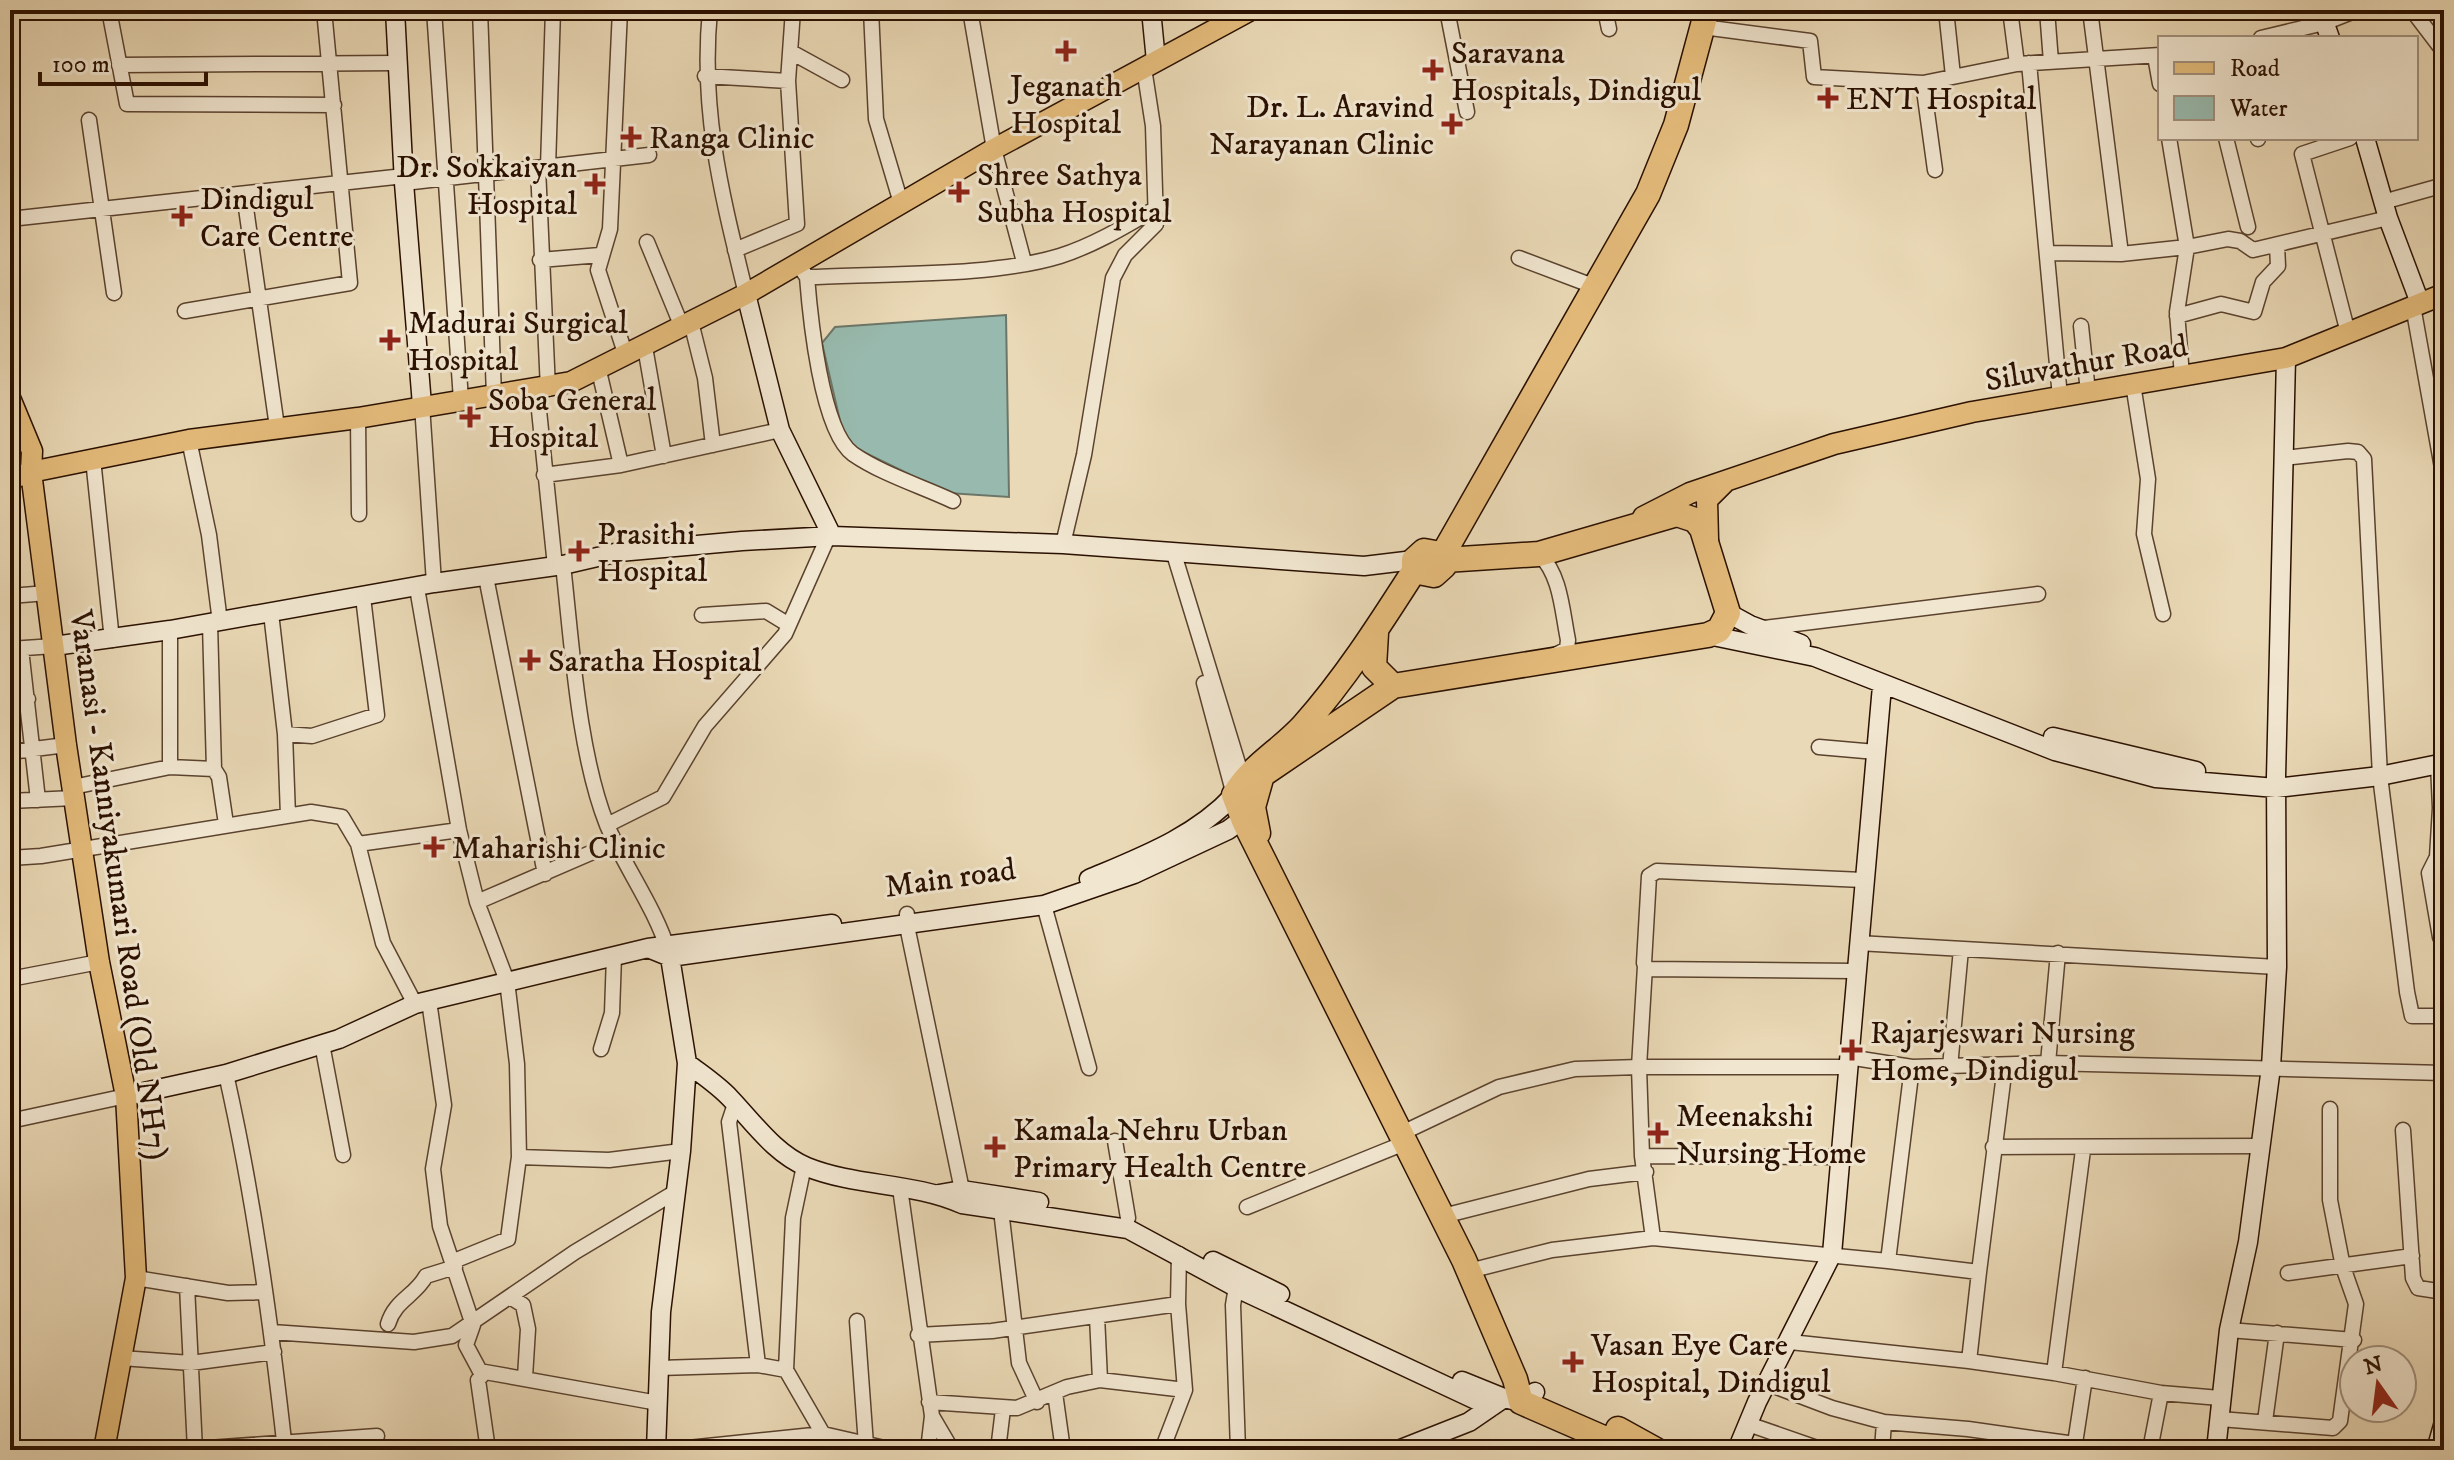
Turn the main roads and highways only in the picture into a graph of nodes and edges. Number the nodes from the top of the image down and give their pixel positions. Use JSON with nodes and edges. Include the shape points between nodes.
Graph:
{"nodes":[{"id":1,"x":395,"y":10,"type":"edge"},
{"id":2,"x":1151,"y":10,"type":"edge"},
{"id":3,"x":1240,"y":13,"type":"edge"},
{"id":4,"x":1702,"y":16,"type":"edge"},
{"id":5,"x":1150,"y":64,"type":"junction"},
{"id":6,"x":2366,"y":140,"type":"edge"},
{"id":7,"x":746,"y":294,"type":"junction"},
{"id":8,"x":2444,"y":294,"type":"edge"},
{"id":9,"x":2417,"y":304,"type":"junction"},
{"id":10,"x":2286,"y":358,"type":"junction"},
{"id":11,"x":10,"y":398,"type":"edge"},
{"id":12,"x":422,"y":405,"type":"junction"},
{"id":13,"x":10,"y":420,"type":"edge"},
{"id":14,"x":20,"y":471,"type":"edge"},
{"id":15,"x":1734,"y":477,"type":"junction"},
{"id":16,"x":10,"y":479,"type":"edge"},
{"id":17,"x":1462,"y":519,"type":"junction"},
{"id":18,"x":1621,"y":528,"type":"junction"},
{"id":19,"x":830,"y":536,"type":"junction"},
{"id":20,"x":1709,"y":545,"type":"junction"},
{"id":21,"x":1479,"y":558,"type":"junction"},
{"id":22,"x":1429,"y":562,"type":"junction"},
{"id":23,"x":1728,"y":613,"type":"junction"},
{"id":24,"x":1380,"y":626,"type":"junction"},
{"id":25,"x":1708,"y":635,"type":"junction"},
{"id":26,"x":54,"y":646,"type":"junction"},
{"id":27,"x":1393,"y":686,"type":"junction"},
{"id":28,"x":1882,"y":686,"type":"junction"},
{"id":29,"x":2025,"y":734,"type":"junction"},
{"id":30,"x":2441,"y":763,"type":"edge"},
{"id":31,"x":2282,"y":783,"type":"junction"},
{"id":32,"x":1244,"y":801,"type":"junction"},
{"id":33,"x":907,"y":920,"type":"junction"},
{"id":34,"x":661,"y":949,"type":"junction"},
{"id":35,"x":687,"y":1063,"type":"junction"},
{"id":36,"x":126,"y":1096,"type":"junction"},
{"id":37,"x":939,"y":1194,"type":"junction"},
{"id":38,"x":1513,"y":1396,"type":"junction"},
{"id":39,"x":2444,"y":1422,"type":"edge"},
{"id":40,"x":104,"y":1450,"type":"edge"},
{"id":41,"x":656,"y":1450,"type":"edge"},
{"id":42,"x":1398,"y":1450,"type":"edge"},
{"id":43,"x":1631,"y":1450,"type":"edge"},
{"id":44,"x":1656,"y":1450,"type":"edge"},
{"id":45,"x":1737,"y":1450,"type":"edge"},
{"id":46,"x":2216,"y":1450,"type":"edge"},
{"id":47,"x":2436,"y":1450,"type":"edge"}],
"edges":[{"from":1,"to":12,"type":"main road"},
{"from":2,"to":5,"type":"main road"},
{"from":3,"to":5,"type":"main road"},
{"from":4,"to":17,"type":"highway","via":[[1676,125],[1648,194]]},
{"from":4,"to":22,"type":"highway","via":[[1654,155]]},
{"from":5,"to":7,"type":"main road","via":[[901,203],[802,270]]},
{"from":6,"to":9,"type":"main road"},
{"from":7,"to":12,"type":"main road","via":[[599,371],[542,390]]},
{"from":7,"to":19,"type":"main road","via":[[780,430]]},
{"from":8,"to":9,"type":"main road","name":"Siluvathur Road"},
{"from":9,"to":10,"type":"main road","name":"Siluvathur Road"},
{"from":10,"to":15,"type":"main road","name":"Siluvathur Road","via":[[1972,412],[1834,444]]},
{"from":10,"to":31,"type":"main road"},
{"from":11,"to":14,"type":"main road","name":"Varanasi - Kanniyakumari Road (Old NH7)","via":[[32,451]]},
{"from":12,"to":14,"type":"main road"},
{"from":13,"to":14,"type":"main road","name":"Varanasi - Kanniyakumari Road (Old NH7)"},
{"from":14,"to":16,"type":"main road"},
{"from":14,"to":26,"type":"main road","name":"Varanasi - Kanniyakumari Road (Old NH7)"},
{"from":15,"to":18,"type":"main road","name":"Siluvathur Road"},
{"from":15,"to":20,"type":"main road","name":"Siluvathur Road","via":[[1707,500]]},
{"from":17,"to":21,"type":"highway","via":[[1461,541]]},
{"from":17,"to":22,"type":"highway"},
{"from":18,"to":20,"type":"highway","via":[[1684,515],[1695,520]]},
{"from":18,"to":21,"type":"highway","via":[[1539,554]]},
{"from":19,"to":22,"type":"main road","via":[[1063,544],[1364,566]]},
{"from":19,"to":26,"type":"main road","via":[[619,552]]},
{"from":20,"to":23,"type":"highway"},
{"from":21,"to":22,"type":"highway"},
{"from":22,"to":24,"type":"highway","via":[[1426,586]]},
{"from":23,"to":25,"type":"highway","via":[[1719,630]]},
{"from":23,"to":29,"type":"main road"},
{"from":24,"to":27,"type":"highway","via":[[1374,667]]},
{"from":24,"to":32,"type":"highway"},
{"from":25,"to":27,"type":"highway"},
{"from":25,"to":28,"type":"main road","via":[[1815,657]]},
{"from":26,"to":36,"type":"main road","name":"Varanasi - Kanniyakumari Road (Old NH7)","via":[[99,962]]},
{"from":27,"to":32,"type":"highway","via":[[1262,775]]},
{"from":28,"to":29,"type":"main road"},
{"from":28,"to":45,"type":"main road","via":[[1832,1254]]},
{"from":29,"to":31,"type":"main road","via":[[2185,770]]},
{"from":30,"to":31,"type":"main road","via":[[2380,776]]},
{"from":31,"to":46,"type":"main road","via":[[2271,1067],[2248,1242],[2229,1330]]},
{"from":32,"to":33,"type":"main road","name":"Main road","via":[[1086,881]]},
{"from":32,"to":33,"type":"main road","name":"Main road","via":[[1134,874],[1044,905]]},
{"from":32,"to":38,"type":"highway","via":[[1261,849],[1469,1271]]},
{"from":33,"to":34,"type":"main road","name":"Main road"},
{"from":34,"to":35,"type":"main road"},
{"from":34,"to":36,"type":"main road","name":"Main road","via":[[422,1002],[322,1044],[226,1074]]},
{"from":35,"to":37,"type":"main road","via":[[775,1146],[804,1166],[837,1177]]},
{"from":35,"to":41,"type":"main road","via":[[661,1312]]},
{"from":36,"to":40,"type":"main road","name":"Varanasi - Kanniyakumari Road (Old NH7)","via":[[136,1278]]},
{"from":37,"to":38,"type":"main road","via":[[962,1204],[1128,1229],[1236,1287]]},
{"from":37,"to":38,"type":"main road","via":[[962,1190],[1128,1218],[1347,1329]]},
{"from":38,"to":42,"type":"main road","via":[[1469,1422]]},
{"from":38,"to":43,"type":"highway"},
{"from":38,"to":44,"type":"highway"},
{"from":39,"to":47,"type":"main road"}]}
